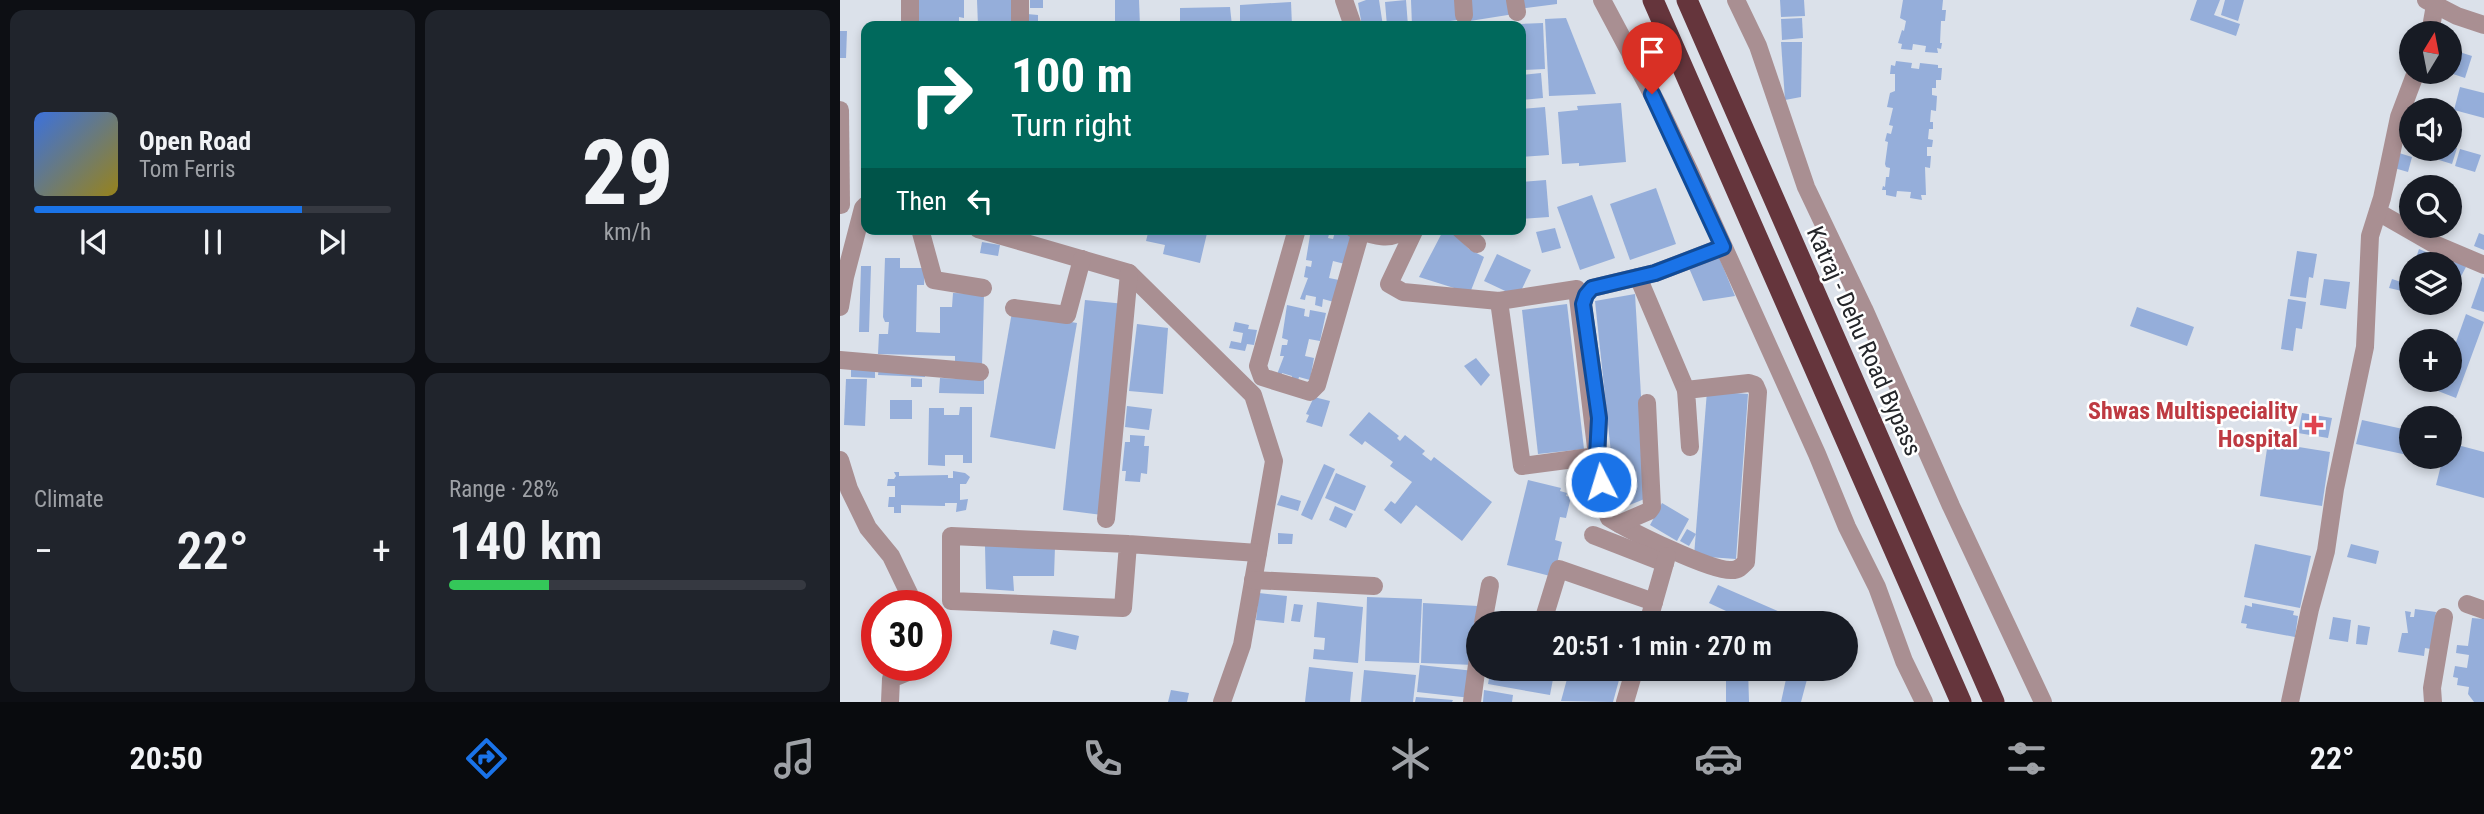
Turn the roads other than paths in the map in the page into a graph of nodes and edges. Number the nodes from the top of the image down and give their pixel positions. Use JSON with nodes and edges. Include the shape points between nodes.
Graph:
{"nodes":[{"id":1,"x":909,"y":0,"type":"edge"},
{"id":2,"x":1020,"y":0,"type":"edge"},
{"id":3,"x":1344,"y":0,"type":"edge"},
{"id":4,"x":1602,"y":0,"type":"edge"},
{"id":5,"x":1653,"y":0,"type":"edge"},
{"id":6,"x":1687,"y":0,"type":"edge"},
{"id":7,"x":1736,"y":0,"type":"edge"},
{"id":8,"x":2431,"y":2,"type":"edge"},
{"id":9,"x":910,"y":21,"type":"edge"},
{"id":10,"x":1020,"y":21,"type":"edge"},
{"id":11,"x":1351,"y":21,"type":"edge"},
{"id":12,"x":2430,"y":21,"type":"edge"},
{"id":13,"x":2484,"y":25,"type":"edge"},
{"id":14,"x":2411,"y":84,"type":"edge"},
{"id":15,"x":840,"y":110,"type":"edge"},
{"id":16,"x":840,"y":205,"type":"edge"},
{"id":17,"x":861,"y":206,"type":"edge"},
{"id":18,"x":2378,"y":212,"type":"junction"},
{"id":19,"x":861,"y":216,"type":"edge"},
{"id":20,"x":922,"y":235,"type":"edge"},
{"id":21,"x":999,"y":235,"type":"edge"},
{"id":22,"x":1295,"y":235,"type":"edge"},
{"id":23,"x":1356,"y":235,"type":"edge"},
{"id":24,"x":1412,"y":235,"type":"edge"},
{"id":25,"x":1467,"y":235,"type":"edge"},
{"id":26,"x":1477,"y":244,"type":"dead end"},
{"id":27,"x":1723,"y":247,"type":"junction"},
{"id":28,"x":1082,"y":259,"type":"junction"},
{"id":29,"x":2484,"y":265,"type":"edge"},
{"id":30,"x":1129,"y":273,"type":"junction"},
{"id":31,"x":842,"y":277,"type":"edge"},
{"id":32,"x":1638,"y":277,"type":"junction"},
{"id":33,"x":983,"y":288,"type":"dead end"},
{"id":34,"x":1499,"y":301,"type":"junction"},
{"id":35,"x":840,"y":307,"type":"edge"},
{"id":36,"x":1014,"y":308,"type":"dead end"},
{"id":37,"x":840,"y":360,"type":"edge"},
{"id":38,"x":980,"y":372,"type":"dead end"},
{"id":39,"x":1686,"y":390,"type":"junction"},
{"id":40,"x":1647,"y":403,"type":"dead end"},
{"id":41,"x":1690,"y":447,"type":"dead end"},
{"id":42,"x":1597,"y":456,"type":"junction"},
{"id":43,"x":840,"y":461,"type":"edge"},
{"id":44,"x":1106,"y":519,"type":"dead end"},
{"id":45,"x":1619,"y":524,"type":"junction"},
{"id":46,"x":1593,"y":535,"type":"dead end"},
{"id":47,"x":1128,"y":544,"type":"junction"},
{"id":48,"x":1258,"y":553,"type":"junction"},
{"id":49,"x":1254,"y":580,"type":"junction"},
{"id":50,"x":1374,"y":586,"type":"dead end"},
{"id":51,"x":1490,"y":586,"type":"dead end"},
{"id":52,"x":907,"y":590,"type":"edge"},
{"id":53,"x":1654,"y":602,"type":"junction"},
{"id":54,"x":2466,"y":604,"type":"dead end"},
{"id":55,"x":2484,"y":610,"type":"edge"},
{"id":56,"x":1485,"y":611,"type":"edge"},
{"id":57,"x":1546,"y":611,"type":"edge"},
{"id":58,"x":1651,"y":611,"type":"edge"},
{"id":59,"x":2444,"y":617,"type":"dead end"},
{"id":60,"x":891,"y":681,"type":"edge"},
{"id":61,"x":1475,"y":681,"type":"edge"},
{"id":62,"x":1631,"y":681,"type":"edge"},
{"id":63,"x":890,"y":702,"type":"edge"},
{"id":64,"x":1222,"y":702,"type":"edge"},
{"id":65,"x":1472,"y":702,"type":"edge"},
{"id":66,"x":1625,"y":702,"type":"edge"},
{"id":67,"x":1924,"y":702,"type":"edge"},
{"id":68,"x":1961,"y":702,"type":"edge"},
{"id":69,"x":1994,"y":702,"type":"edge"},
{"id":70,"x":2043,"y":702,"type":"edge"},
{"id":71,"x":2290,"y":702,"type":"edge"},
{"id":72,"x":2433,"y":702,"type":"edge"}],
"edges":[{"from":1,"to":9,"type":"street"},
{"from":2,"to":10,"type":"street"},
{"from":3,"to":11,"type":"street"},
{"from":4,"to":27,"type":"street","via":[[1659,107]]},
{"from":5,"to":68,"type":"highway"},
{"from":6,"to":69,"type":"highway","name":"Katraj - Dehu Road Bypass"},
{"from":7,"to":70,"type":"street","via":[[1758,46],[1806,187]]},
{"from":8,"to":12,"type":"street"},
{"from":8,"to":13,"type":"street"},
{"from":14,"to":18,"type":"street","via":[[2399,117]]},
{"from":15,"to":16,"type":"street"},
{"from":16,"to":17,"type":"street"},
{"from":18,"to":29,"type":"street","via":[[2432,243]]},
{"from":18,"to":71,"type":"street","via":[[2370,236],[2365,347],[2326,551]]},
{"from":19,"to":31,"type":"street"},
{"from":20,"to":33,"type":"street","via":[[933,280]]},
{"from":21,"to":28,"type":"street"},
{"from":22,"to":23,"type":"street","via":[[1258,373],[1310,392],[1317,385]]},
{"from":24,"to":34,"type":"street","via":[[1389,284],[1403,292]]},
{"from":25,"to":26,"type":"street"},
{"from":27,"to":32,"type":"street"},
{"from":27,"to":67,"type":"street"},
{"from":28,"to":30,"type":"street"},
{"from":28,"to":36,"type":"street","via":[[1067,315]]},
{"from":30,"to":44,"type":"street"},
{"from":30,"to":48,"type":"street","via":[[1253,395],[1274,461]]},
{"from":31,"to":35,"type":"street"},
{"from":32,"to":39,"type":"street"},
{"from":32,"to":42,"type":"street","via":[[1592,288],[1583,304],[1599,418]]},
{"from":34,"to":42,"type":"street","via":[[1522,466]]},
{"from":34,"to":42,"type":"street","via":[[1577,289]]},
{"from":37,"to":38,"type":"street"},
{"from":39,"to":41,"type":"street"},
{"from":39,"to":45,"type":"street","via":[[1749,383],[1758,392],[1746,562],[1731,571],[1692,560]]},
{"from":40,"to":45,"type":"street","via":[[1652,507]]},
{"from":42,"to":45,"type":"street","via":[[1605,507],[1609,518]]},
{"from":43,"to":52,"type":"street","via":[[868,528],[891,556]]},
{"from":46,"to":53,"type":"street","via":[[1666,560]]},
{"from":47,"to":47,"type":"street","via":[[1123,608],[951,601],[951,536]]},
{"from":47,"to":48,"type":"street"},
{"from":48,"to":49,"type":"street"},
{"from":49,"to":50,"type":"street"},
{"from":49,"to":64,"type":"street","via":[[1242,645]]},
{"from":51,"to":56,"type":"street"},
{"from":53,"to":57,"type":"street","via":[[1559,569]]},
{"from":53,"to":58,"type":"street"},
{"from":54,"to":55,"type":"street"},
{"from":59,"to":72,"type":"street"},
{"from":60,"to":63,"type":"street"},
{"from":61,"to":65,"type":"street"},
{"from":62,"to":66,"type":"street"}]}
